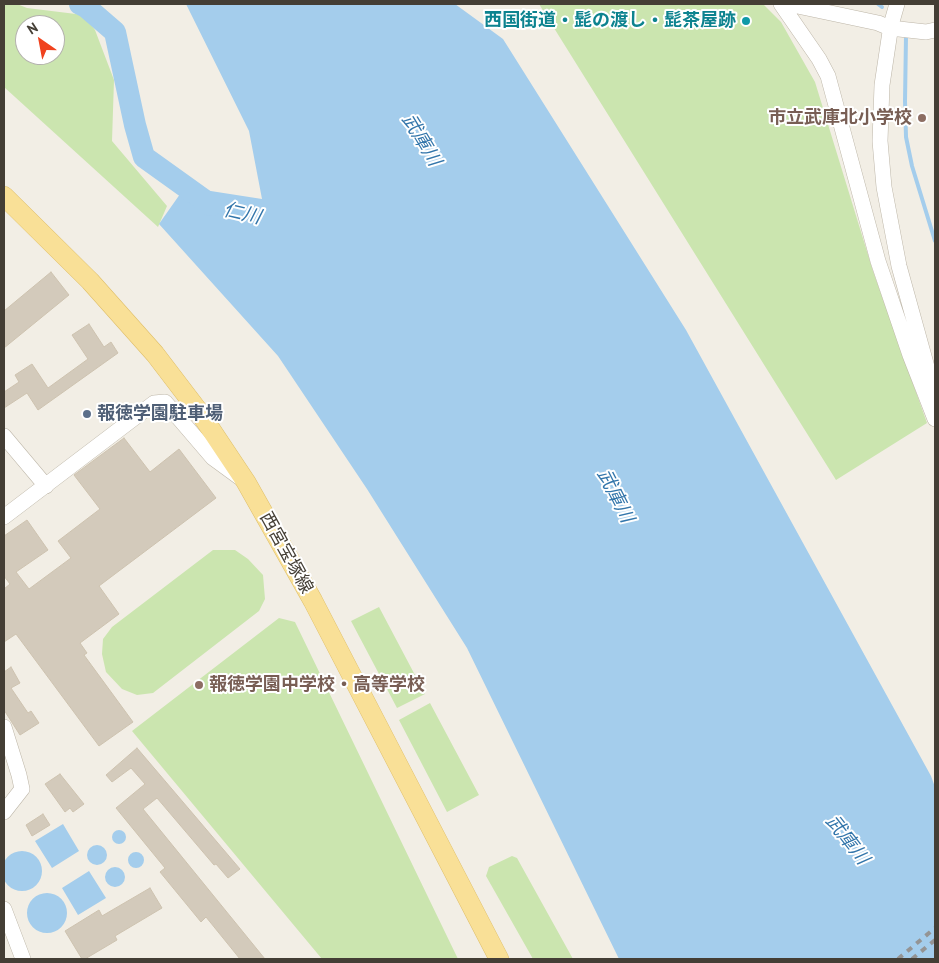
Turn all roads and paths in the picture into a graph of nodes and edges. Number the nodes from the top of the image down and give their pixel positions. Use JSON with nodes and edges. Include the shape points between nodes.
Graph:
{"nodes":[{"id":1,"x":781,"y":4,"type":"edge"},
{"id":2,"x":788,"y":4,"type":"edge"},
{"id":3,"x":897,"y":4,"type":"edge"},
{"id":4,"x":890,"y":28,"type":"junction"},
{"id":5,"x":935,"y":30,"type":"edge"},
{"id":6,"x":4,"y":196,"type":"edge"},
{"id":7,"x":935,"y":396,"type":"edge"},
{"id":8,"x":935,"y":419,"type":"edge"},
{"id":9,"x":4,"y":436,"type":"edge"},
{"id":10,"x":246,"y":482,"type":"junction"},
{"id":11,"x":46,"y":486,"type":"junction"},
{"id":12,"x":4,"y":517,"type":"edge"},
{"id":13,"x":4,"y":726,"type":"edge"},
{"id":14,"x":4,"y":812,"type":"edge"},
{"id":15,"x":4,"y":909,"type":"edge"},
{"id":16,"x":24,"y":959,"type":"edge"},
{"id":17,"x":499,"y":959,"type":"edge"}],
"edges":[{"from":1,"to":8,"type":"street","via":[[828,76],[878,260]]},
{"from":2,"to":4,"type":"street"},
{"from":3,"to":4,"type":"street"},
{"from":4,"to":5,"type":"street"},
{"from":4,"to":7,"type":"street","via":[[880,141],[884,187],[899,266]]},
{"from":6,"to":10,"type":"main road","name":"西宮宝塚線","via":[[90,281],[156,354]]},
{"from":9,"to":11,"type":"street"},
{"from":10,"to":11,"type":"street","via":[[213,458],[165,402],[154,403]]},
{"from":10,"to":17,"type":"main road","name":"西宮宝塚線","via":[[313,602]]},
{"from":11,"to":12,"type":"street"},
{"from":13,"to":14,"type":"street","via":[[22,789]]},
{"from":15,"to":16,"type":"street"}]}
